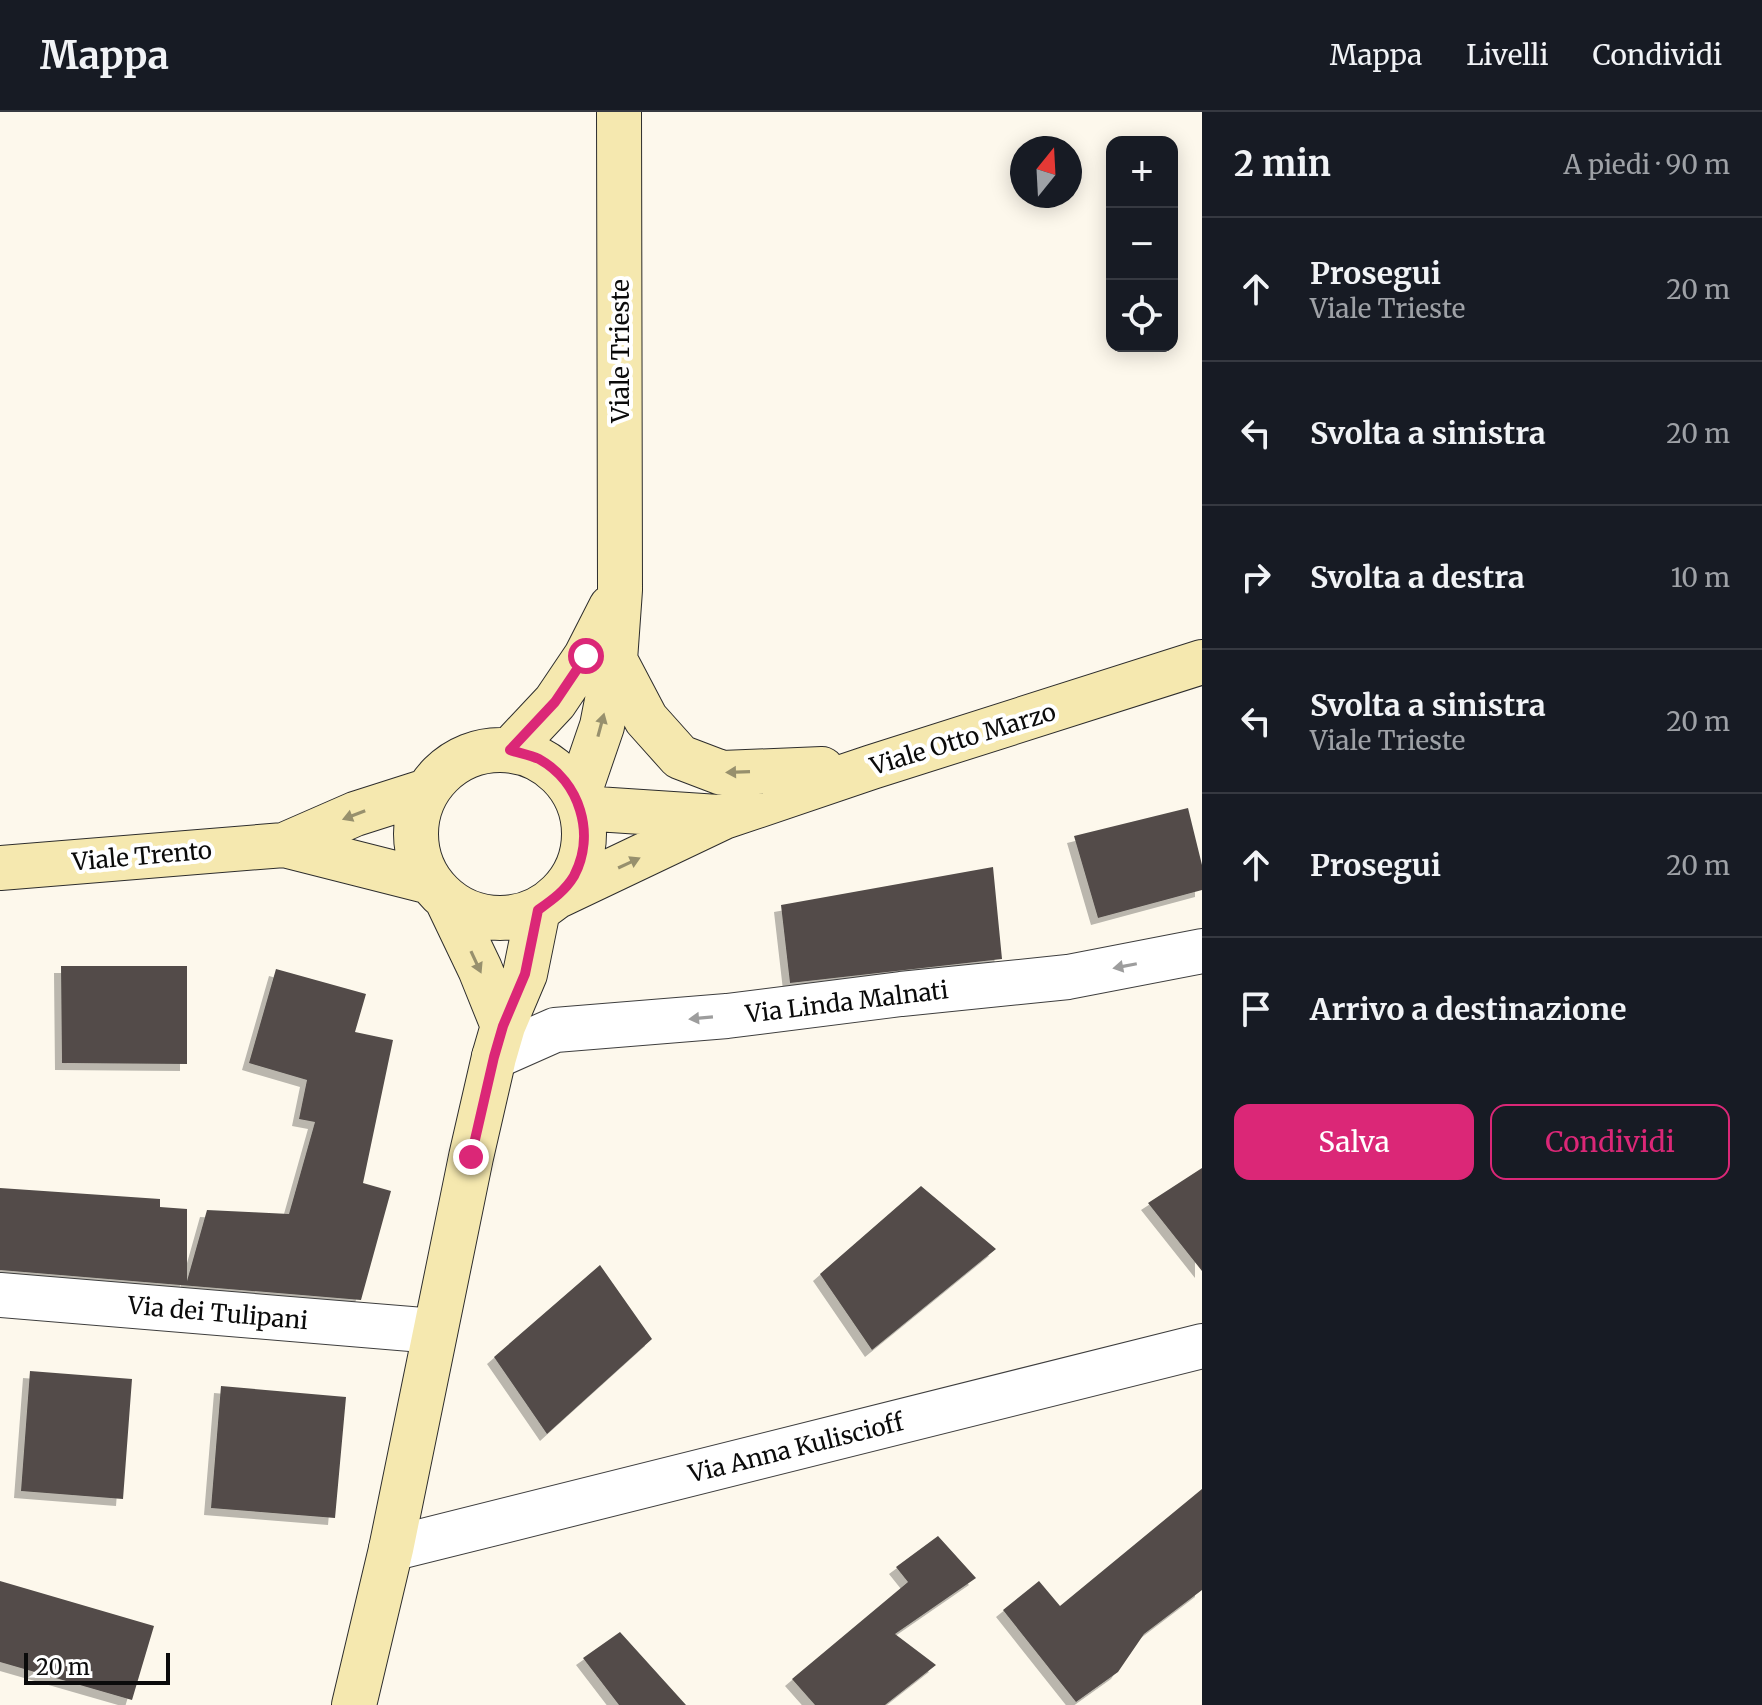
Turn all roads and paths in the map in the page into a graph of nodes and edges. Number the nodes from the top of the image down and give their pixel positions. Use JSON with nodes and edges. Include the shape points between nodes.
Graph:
{"nodes":[{"id":1,"x":619,"y":112,"type":"edge"},
{"id":2,"x":620,"y":590,"type":"junction"},
{"id":3,"x":615,"y":660,"type":"junction"},
{"id":4,"x":1202,"y":662,"type":"edge"},
{"id":5,"x":510,"y":750,"type":"junction"},
{"id":6,"x":872,"y":767,"type":"junction"},
{"id":7,"x":427,"y":791,"type":"junction"},
{"id":8,"x":579,"y":804,"type":"junction"},
{"id":9,"x":724,"y":817,"type":"junction"},
{"id":10,"x":284,"y":845,"type":"junction"},
{"id":11,"x":0,"y":868,"type":"edge"},
{"id":12,"x":438,"y":891,"type":"junction"},
{"id":13,"x":548,"y":903,"type":"junction"},
{"id":14,"x":1202,"y":951,"type":"edge"},
{"id":15,"x":498,"y":1041,"type":"junction"},
{"id":16,"x":0,"y":1295,"type":"edge"},
{"id":17,"x":435,"y":1331,"type":"junction"},
{"id":18,"x":1202,"y":1346,"type":"edge"},
{"id":19,"x":391,"y":1549,"type":"junction"},
{"id":20,"x":354,"y":1705,"type":"edge"}],
"edges":[{"from":1,"to":2,"type":"street","name":"Viale Trieste"},
{"from":2,"to":3,"type":"street","name":"Viale Trieste"},
{"from":2,"to":5,"type":"street","name":"Viale Trieste","via":[[555,702]]},
{"from":6,"to":3,"type":"street","one_way":true,"via":[[722,773],[680,757],[646,719]]},
{"from":8,"to":3,"type":"street","name":"Viale Trieste","one_way":true},
{"from":4,"to":6,"type":"street","name":"Viale Otto Marzo"},
{"from":5,"to":7,"type":"street","via":[[462,758]]},
{"from":5,"to":8,"type":"street","via":[[538,758],[561,775]]},
{"from":6,"to":9,"type":"street","name":"Viale Otto Marzo"},
{"from":7,"to":10,"type":"street","name":"Viale Trento","one_way":true},
{"from":7,"to":12,"type":"street","via":[[415,824],[416,849]]},
{"from":8,"to":9,"type":"street","name":"Viale Otto Marzo"},
{"from":8,"to":13,"type":"street","via":[[585,832],[582,856],[573,877]]},
{"from":13,"to":9,"type":"street","name":"Viale Otto Marzo","one_way":true},
{"from":10,"to":11,"type":"street","name":"Viale Trento"},
{"from":10,"to":12,"type":"street","name":"Viale Trento"},
{"from":12,"to":13,"type":"street","via":[[468,912],[491,918],[516,918]]},
{"from":12,"to":15,"type":"street","one_way":true,"via":[[480,969]]},
{"from":13,"to":15,"type":"street"},
{"from":14,"to":15,"type":"street","name":"Via Linda Malnati","one_way":true,"via":[[1068,977],[555,1030]]},
{"from":15,"to":17,"type":"street"},
{"from":16,"to":17,"type":"street","name":"Via dei Tulipani"},
{"from":17,"to":19,"type":"street"},
{"from":18,"to":19,"type":"street","name":"Via Anna Kuliscioff"},
{"from":19,"to":20,"type":"street"}]}
